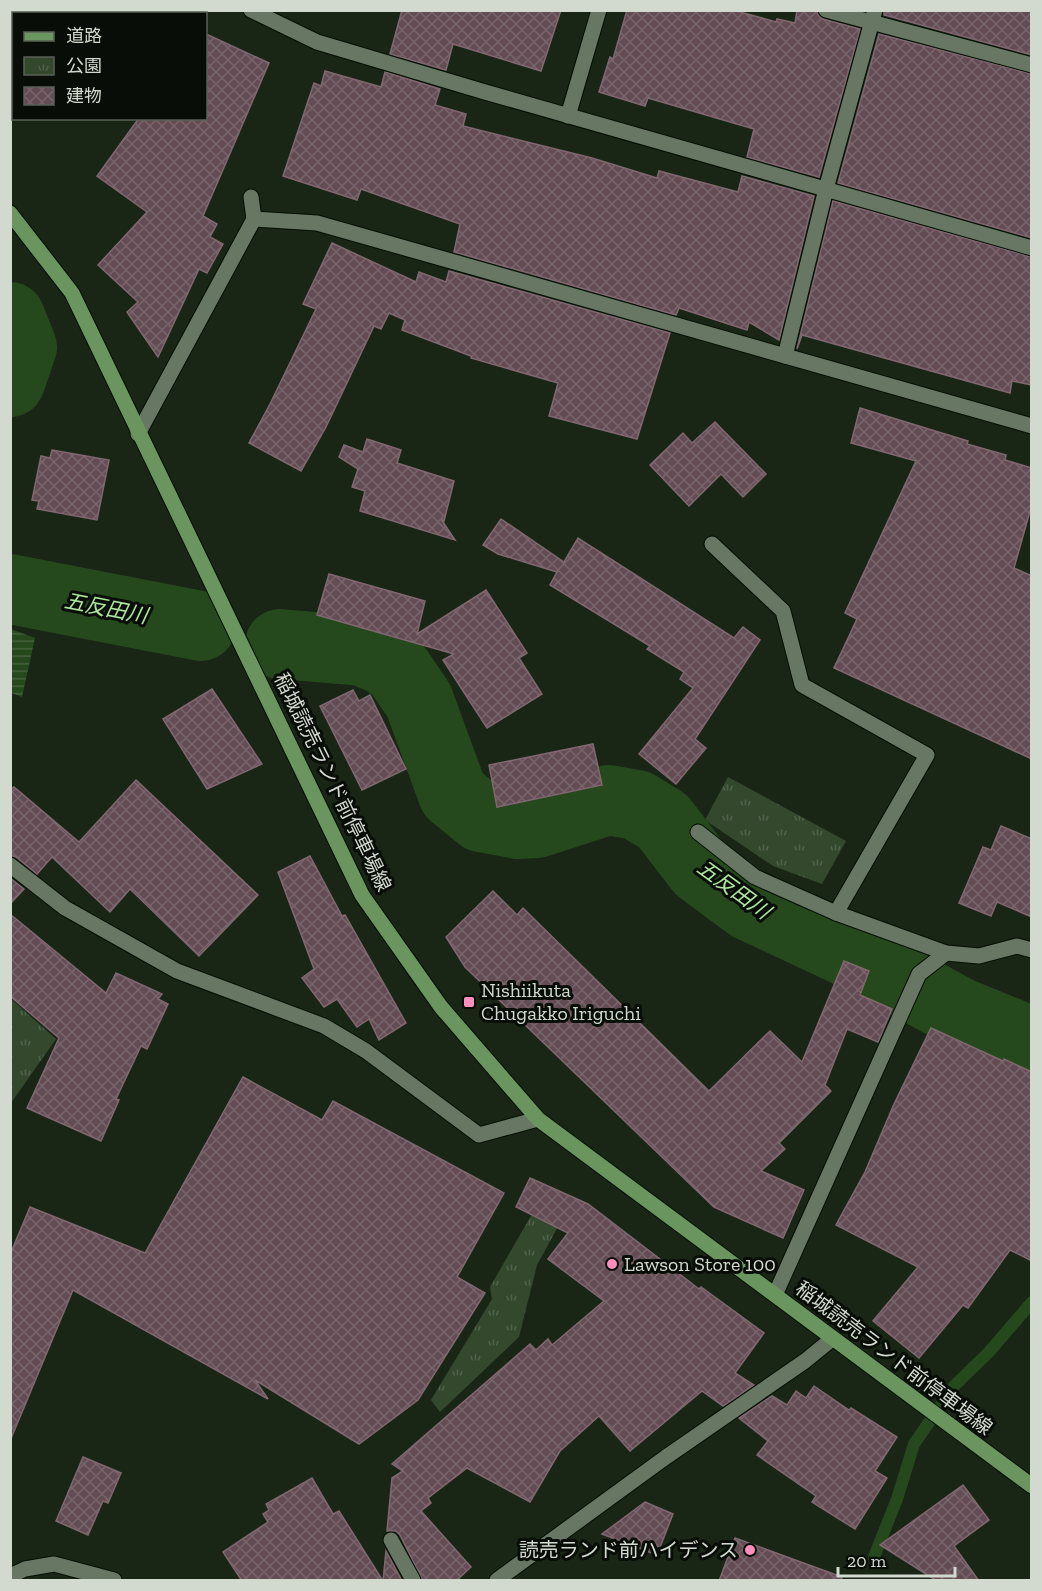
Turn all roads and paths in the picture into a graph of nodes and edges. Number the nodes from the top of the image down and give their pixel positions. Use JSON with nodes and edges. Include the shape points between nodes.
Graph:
{"nodes":[{"id":1,"x":251,"y":10,"type":"edge"},
{"id":2,"x":599,"y":10,"type":"edge"},
{"id":3,"x":826,"y":10,"type":"edge"},
{"id":4,"x":873,"y":17,"type":"edge"},
{"id":5,"x":1032,"y":65,"type":"edge"},
{"id":6,"x":568,"y":116,"type":"junction"},
{"id":7,"x":826,"y":189,"type":"junction"},
{"id":8,"x":251,"y":197,"type":"dead end"},
{"id":9,"x":10,"y":213,"type":"edge"},
{"id":10,"x":254,"y":219,"type":"junction"},
{"id":11,"x":1032,"y":248,"type":"edge"},
{"id":12,"x":785,"y":356,"type":"junction"},
{"id":13,"x":1032,"y":426,"type":"edge"},
{"id":14,"x":138,"y":434,"type":"junction"},
{"id":15,"x":711,"y":544,"type":"dead end"},
{"id":16,"x":698,"y":832,"type":"dead end"},
{"id":17,"x":10,"y":865,"type":"edge"},
{"id":18,"x":836,"y":913,"type":"junction"},
{"id":19,"x":1032,"y":950,"type":"edge"},
{"id":20,"x":946,"y":953,"type":"junction"},
{"id":21,"x":538,"y":1119,"type":"junction"},
{"id":22,"x":775,"y":1295,"type":"junction"},
{"id":23,"x":832,"y":1339,"type":"junction"},
{"id":24,"x":1032,"y":1486,"type":"edge"},
{"id":25,"x":391,"y":1540,"type":"dead end"},
{"id":26,"x":10,"y":1576,"type":"edge"},
{"id":27,"x":114,"y":1581,"type":"edge"},
{"id":28,"x":413,"y":1581,"type":"edge"},
{"id":29,"x":497,"y":1581,"type":"edge"}],
"edges":[{"from":1,"to":6,"type":"street","via":[[317,42]]},
{"from":2,"to":6,"type":"street"},
{"from":3,"to":4,"type":"street"},
{"from":4,"to":5,"type":"street"},
{"from":4,"to":7,"type":"street"},
{"from":6,"to":7,"type":"street"},
{"from":7,"to":11,"type":"street"},
{"from":7,"to":12,"type":"street"},
{"from":8,"to":10,"type":"street"},
{"from":9,"to":14,"type":"main road","name":"稲城読売ランド前停車場線","via":[[72,293]]},
{"from":10,"to":12,"type":"street","via":[[317,223]]},
{"from":10,"to":14,"type":"street"},
{"from":12,"to":13,"type":"street"},
{"from":14,"to":21,"type":"main road","name":"稲城読売ランド前停車場線","via":[[362,895],[441,1007]]},
{"from":15,"to":18,"type":"street","via":[[783,611],[802,685],[927,755]]},
{"from":16,"to":18,"type":"street","via":[[755,877]]},
{"from":17,"to":21,"type":"street","via":[[65,908],[177,971],[324,1026],[366,1051],[479,1134]]},
{"from":18,"to":20,"type":"street"},
{"from":19,"to":20,"type":"street","via":[[1017,946],[979,956]]},
{"from":20,"to":22,"type":"street","via":[[920,974]]},
{"from":21,"to":22,"type":"main road","name":"稲城読売ランド前停車場線"},
{"from":22,"to":23,"type":"main road","name":"稲城読売ランド前停車場線"},
{"from":23,"to":24,"type":"main road","name":"稲城読売ランド前停車場線"},
{"from":23,"to":29,"type":"street"},
{"from":25,"to":28,"type":"street"},
{"from":26,"to":27,"type":"street","via":[[54,1564]]}]}
